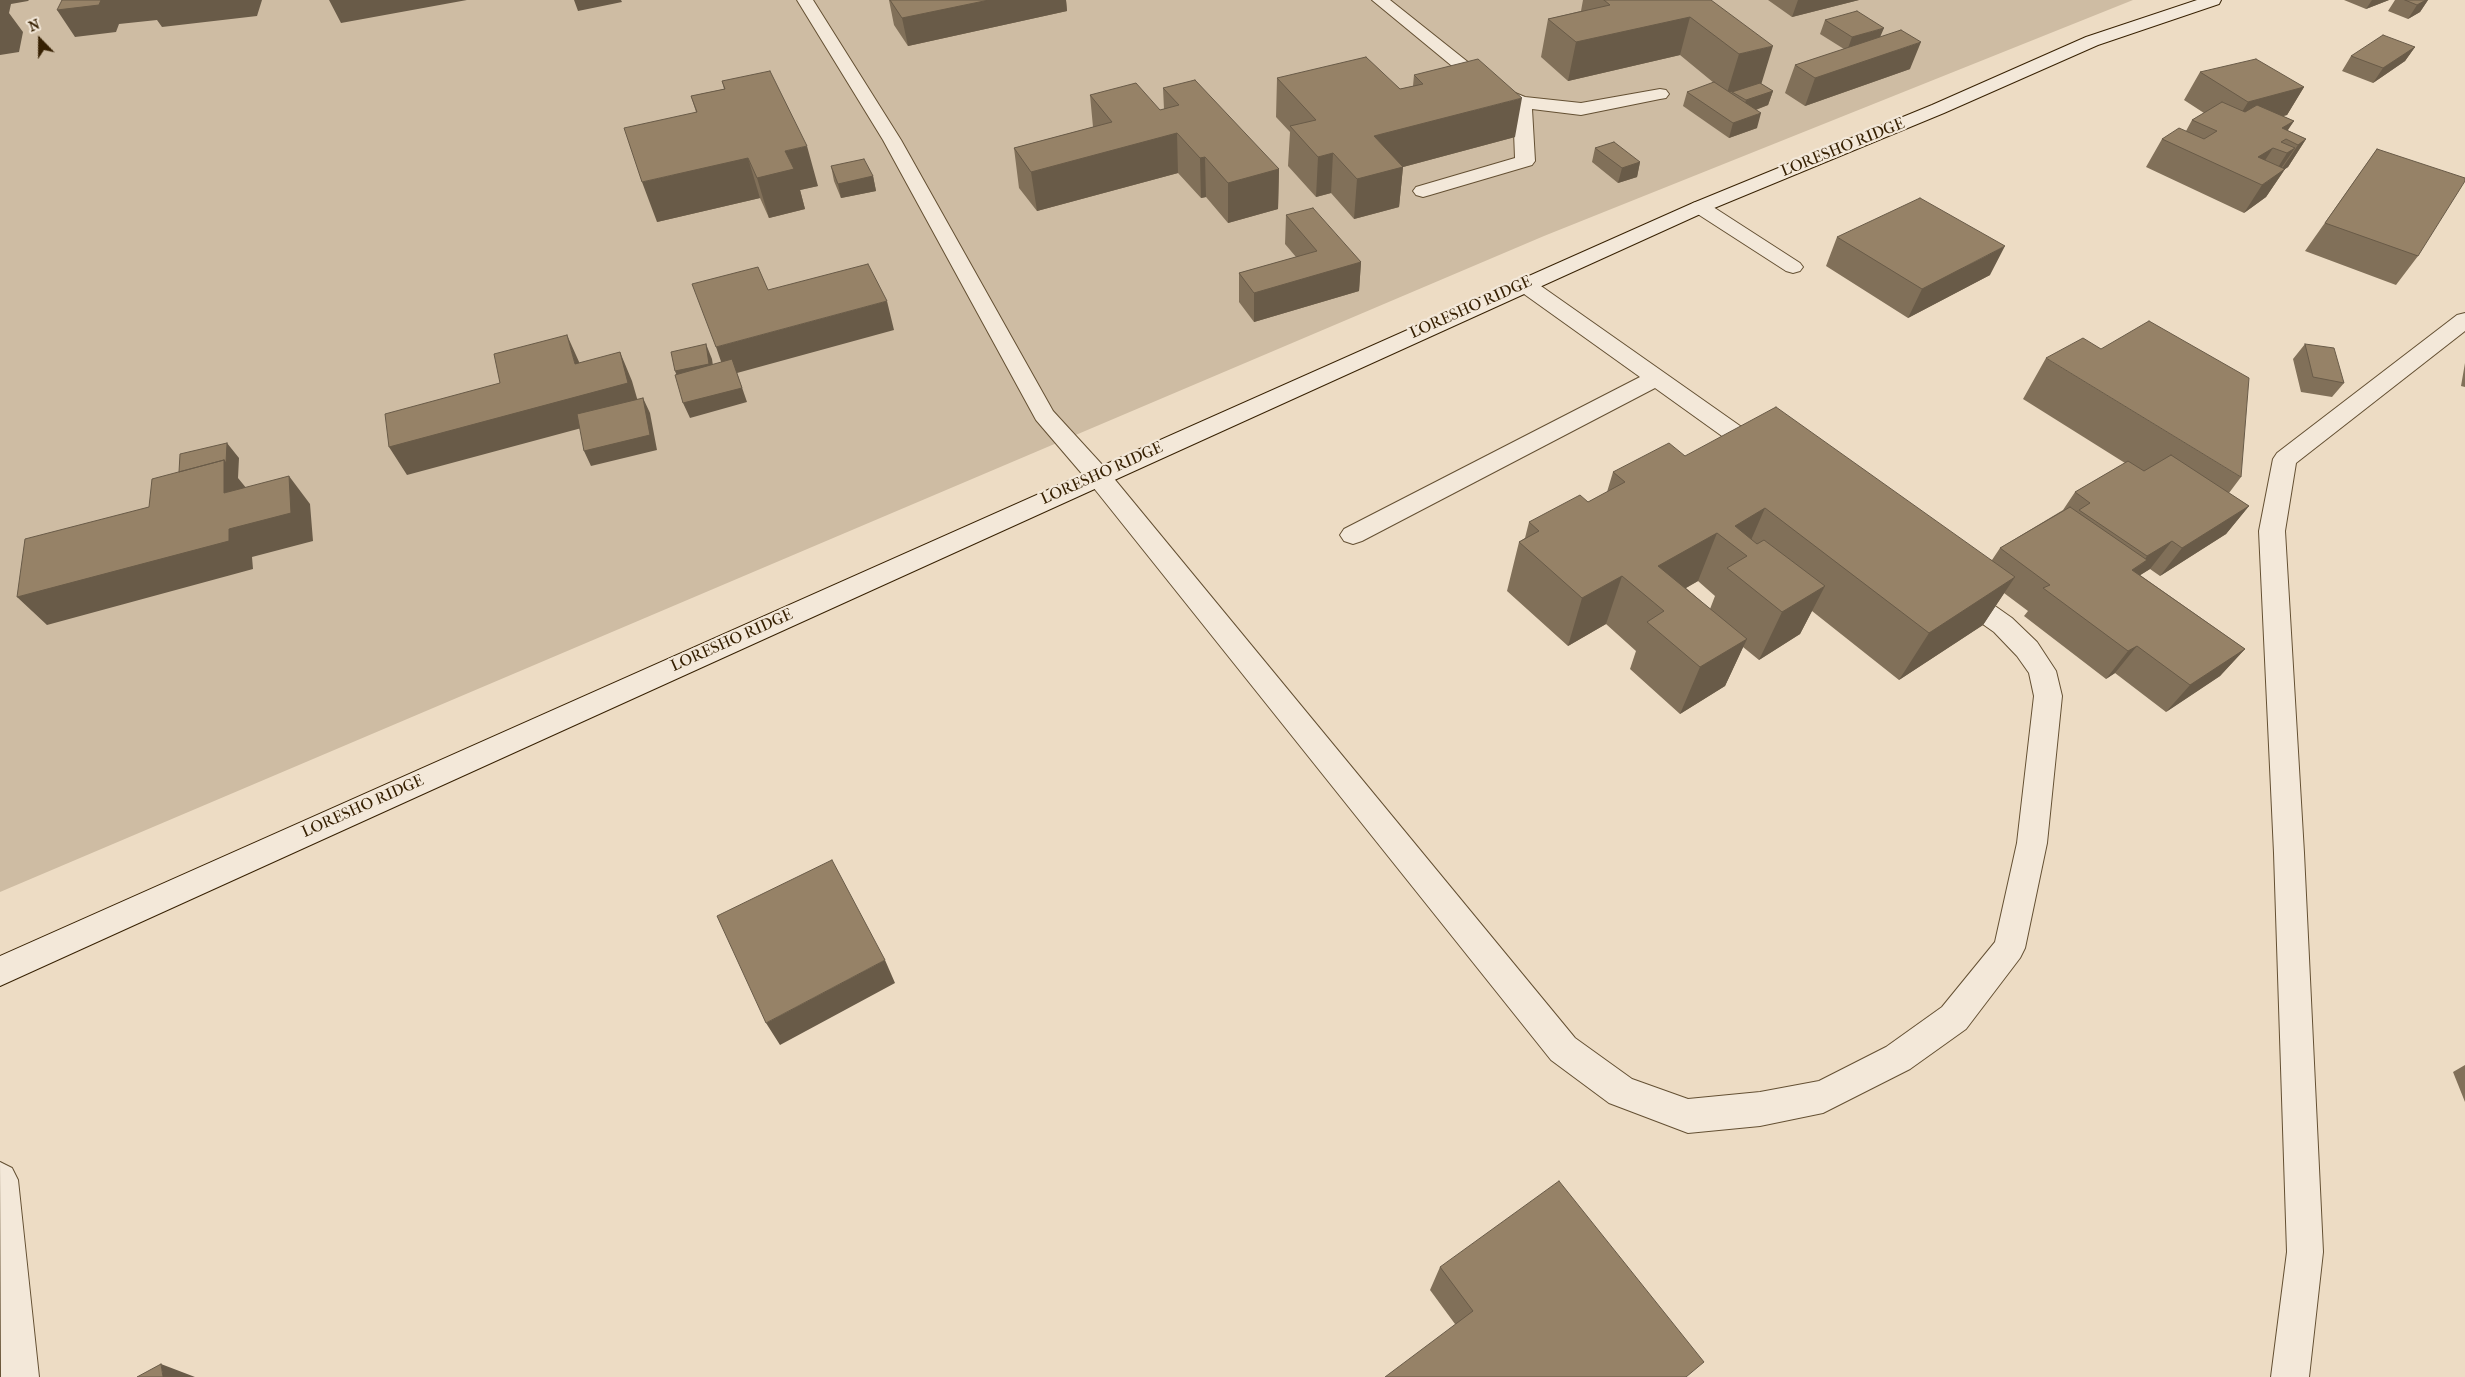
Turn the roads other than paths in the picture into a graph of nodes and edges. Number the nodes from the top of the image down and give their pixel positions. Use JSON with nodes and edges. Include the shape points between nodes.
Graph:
{"nodes":[{"id":1,"x":805,"y":0,"type":"edge"},
{"id":2,"x":1380,"y":0,"type":"edge"},
{"id":3,"x":2213,"y":0,"type":"edge"},
{"id":4,"x":1660,"y":94,"type":"dead end"},
{"id":5,"x":1522,"y":102,"type":"junction"},
{"id":6,"x":1423,"y":191,"type":"dead end"},
{"id":7,"x":1700,"y":207,"type":"junction"},
{"id":8,"x":1793,"y":267,"type":"dead end"},
{"id":9,"x":1524,"y":284,"type":"junction"},
{"id":10,"x":2465,"y":320,"type":"edge"},
{"id":11,"x":1657,"y":378,"type":"junction"},
{"id":12,"x":1785,"y":470,"type":"edge"},
{"id":13,"x":1098,"y":476,"type":"junction"},
{"id":14,"x":1353,"y":535,"type":"dead end"},
{"id":15,"x":1938,"y":579,"type":"edge"},
{"id":16,"x":0,"y":971,"type":"edge"},
{"id":17,"x":0,"y":1180,"type":"edge"},
{"id":18,"x":20,"y":1377,"type":"edge"},
{"id":19,"x":2290,"y":1377,"type":"edge"}],
"edges":[{"from":1,"to":13,"type":"main road","via":[[892,140],[1044,415]]},
{"from":2,"to":5,"type":"main road","via":[[1492,90]]},
{"from":3,"to":7,"type":"main road","name":"LORESHO RIDGE","via":[[2092,41],[1938,109]]},
{"from":4,"to":5,"type":"main road","via":[[1581,109]]},
{"from":5,"to":6,"type":"main road","via":[[1525,161]]},
{"from":7,"to":8,"type":"main road"},
{"from":7,"to":9,"type":"main road","name":"LORESHO RIDGE"},
{"from":9,"to":11,"type":"main road"},
{"from":9,"to":13,"type":"main road","name":"LORESHO RIDGE"},
{"from":10,"to":19,"type":"main road","via":[[2285,459],[2272,531],[2305,1252]]},
{"from":11,"to":12,"type":"main road"},
{"from":11,"to":14,"type":"main road"},
{"from":13,"to":15,"type":"main road","via":[[1563,1049],[1621,1091],[1688,1116],[1760,1109],[1823,1097],[1898,1058],[1954,1018],[2009,948],[2032,843],[2048,696],[2042,671],[2027,649],[2003,624]]},
{"from":13,"to":16,"type":"main road","name":"LORESHO RIDGE"},
{"from":17,"to":18,"type":"main road"}]}
